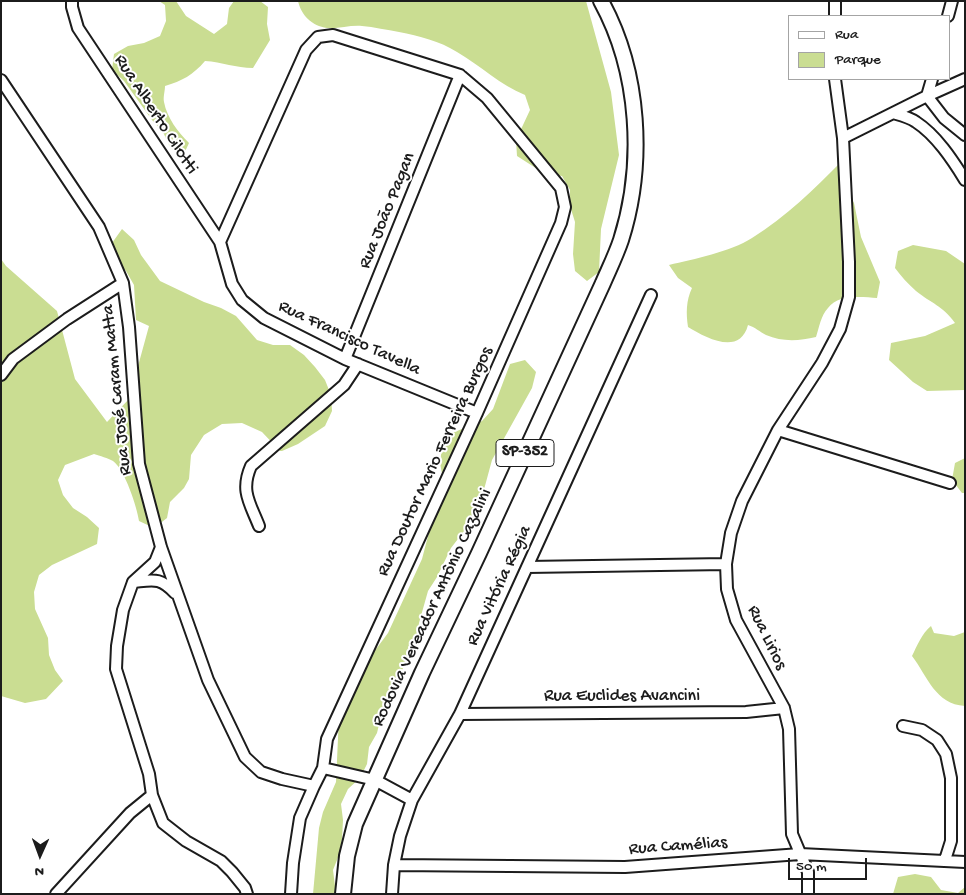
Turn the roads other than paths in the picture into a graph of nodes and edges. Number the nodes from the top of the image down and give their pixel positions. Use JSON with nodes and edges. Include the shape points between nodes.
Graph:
{"nodes":[{"id":1,"x":72,"y":1,"type":"edge"},
{"id":2,"x":601,"y":1,"type":"edge"},
{"id":3,"x":835,"y":1,"type":"edge"},
{"id":4,"x":952,"y":1,"type":"edge"},
{"id":5,"x":835,"y":15,"type":"edge"},
{"id":6,"x":948,"y":15,"type":"edge"},
{"id":7,"x":460,"y":75,"type":"junction"},
{"id":8,"x":965,"y":79,"type":"edge"},
{"id":9,"x":1,"y":80,"type":"edge"},
{"id":10,"x":835,"y":80,"type":"edge"},
{"id":11,"x":932,"y":80,"type":"edge"},
{"id":12,"x":927,"y":96,"type":"junction"},
{"id":13,"x":893,"y":113,"type":"junction"},
{"id":14,"x":965,"y":135,"type":"edge"},
{"id":15,"x":844,"y":138,"type":"junction"},
{"id":16,"x":965,"y":180,"type":"edge"},
{"id":17,"x":220,"y":242,"type":"junction"},
{"id":18,"x":123,"y":283,"type":"junction"},
{"id":19,"x":651,"y":295,"type":"dead end"},
{"id":20,"x":346,"y":359,"type":"junction"},
{"id":21,"x":358,"y":364,"type":"junction"},
{"id":22,"x":1,"y":375,"type":"edge"},
{"id":23,"x":477,"y":413,"type":"junction"},
{"id":24,"x":778,"y":430,"type":"junction"},
{"id":25,"x":950,"y":483,"type":"dead end"},
{"id":26,"x":260,"y":526,"type":"dead end"},
{"id":27,"x":161,"y":546,"type":"junction"},
{"id":28,"x":726,"y":564,"type":"junction"},
{"id":29,"x":527,"y":567,"type":"junction"},
{"id":30,"x":133,"y":582,"type":"junction"},
{"id":31,"x":179,"y":598,"type":"junction"},
{"id":32,"x":784,"y":708,"type":"junction"},
{"id":33,"x":460,"y":714,"type":"junction"},
{"id":34,"x":903,"y":726,"type":"dead end"},
{"id":35,"x":323,"y":768,"type":"junction"},
{"id":36,"x":374,"y":780,"type":"junction"},
{"id":37,"x":314,"y":786,"type":"junction"},
{"id":38,"x":152,"y":795,"type":"junction"},
{"id":39,"x":412,"y":800,"type":"junction"},
{"id":40,"x":800,"y":854,"type":"junction"},
{"id":41,"x":945,"y":860,"type":"junction"},
{"id":42,"x":965,"y":862,"type":"edge"},
{"id":43,"x":394,"y":865,"type":"junction"},
{"id":44,"x":56,"y":894,"type":"edge"},
{"id":45,"x":247,"y":894,"type":"edge"},
{"id":46,"x":291,"y":894,"type":"edge"},
{"id":47,"x":343,"y":894,"type":"edge"},
{"id":48,"x":392,"y":894,"type":"edge"},
{"id":49,"x":808,"y":894,"type":"edge"}],
"edges":[{"from":1,"to":17,"type":"street","name":"Rua Alberto Cilotti","via":[[78,28]]},
{"from":2,"to":36,"type":"main road","name":"Rodovia Vereador Antônio Cazalini","number":"SP-352","via":[[618,39],[634,110],[636,148],[632,197],[621,241]]},
{"from":3,"to":5,"type":"street"},
{"from":4,"to":6,"type":"street"},
{"from":7,"to":17,"type":"street","via":[[333,35],[318,37],[306,50]]},
{"from":7,"to":20,"type":"street","name":"Rua João Pagan"},
{"from":7,"to":23,"type":"street","name":"Rua Doutor Mario Ferreira Burgos","via":[[487,98],[561,188],[565,207],[561,223]]},
{"from":8,"to":12,"type":"street"},
{"from":9,"to":18,"type":"street","name":"Rua José Caram Matta","via":[[99,227]]},
{"from":10,"to":15,"type":"street","name":"Rua Lirios"},
{"from":11,"to":12,"type":"street"},
{"from":12,"to":13,"type":"street"},
{"from":12,"to":14,"type":"street","via":[[944,118]]},
{"from":13,"to":15,"type":"street"},
{"from":13,"to":16,"type":"street","via":[[915,121],[934,138]]},
{"from":15,"to":24,"type":"street","name":"Rua Lirios","via":[[849,297],[840,329],[822,363]]},
{"from":17,"to":20,"type":"street","name":"Rua Francisco Tavella","via":[[232,284],[242,300],[264,318]]},
{"from":18,"to":22,"type":"street","via":[[13,359]]},
{"from":18,"to":27,"type":"street","name":"Rua José Caram Matta","via":[[139,464]]},
{"from":19,"to":29,"type":"street","name":"Rua Vitória Régia"},
{"from":20,"to":21,"type":"street","name":"Rua Francisco Tavella"},
{"from":21,"to":23,"type":"street","name":"Rua Francisco Tavella"},
{"from":21,"to":26,"type":"street","via":[[344,385],[251,466],[246,491]]},
{"from":23,"to":35,"type":"street","name":"Rua Doutor Mario Ferreira Burgos","via":[[327,739]]},
{"from":24,"to":25,"type":"street"},
{"from":24,"to":28,"type":"street","name":"Rua Lirios","via":[[742,501],[731,533]]},
{"from":27,"to":30,"type":"street","via":[[155,562]]},
{"from":27,"to":31,"type":"street","name":"Rua José Caram Matta"},
{"from":28,"to":29,"type":"street"},
{"from":28,"to":32,"type":"street","name":"Rua Lirios","via":[[727,589],[736,620]]},
{"from":29,"to":33,"type":"street","name":"Rua Vitória Régia"},
{"from":30,"to":31,"type":"street","via":[[165,582]]},
{"from":30,"to":38,"type":"street","via":[[123,610],[116,669],[149,774]]},
{"from":31,"to":37,"type":"street","name":"Rua José Caram Matta","via":[[208,680],[245,757],[261,772]]},
{"from":32,"to":33,"type":"street","name":"Rua Euclides Avancini","via":[[746,712]]},
{"from":32,"to":40,"type":"street","name":"Rua Lirios","via":[[789,729],[792,834]]},
{"from":33,"to":39,"type":"street","name":"Rua Vitória Régia"},
{"from":34,"to":41,"type":"street","via":[[922,730],[937,740],[946,754],[951,778],[951,841]]},
{"from":35,"to":36,"type":"street"},
{"from":35,"to":37,"type":"street","name":"Rua Doutor Mario Ferreira Burgos"},
{"from":36,"to":39,"type":"street"},
{"from":36,"to":47,"type":"main road","name":"Rodovia Vereador Antônio Cazalini","number":"SP-352","via":[[355,824]]},
{"from":37,"to":46,"type":"street","name":"Rua Doutor Mario Ferreira Burgos","via":[[300,818]]},
{"from":38,"to":44,"type":"street","via":[[130,813]]},
{"from":38,"to":45,"type":"street","via":[[163,823],[221,861]]},
{"from":39,"to":43,"type":"street","name":"Rua Vitória Régia"},
{"from":40,"to":41,"type":"street","name":"Rua Camélias"},
{"from":40,"to":43,"type":"street","name":"Rua Camélias","via":[[624,867]]},
{"from":40,"to":49,"type":"street","name":"Rua Lirios","via":[[808,872]]},
{"from":41,"to":42,"type":"street","name":"Rua Camélias"},
{"from":43,"to":48,"type":"street","name":"Rua Vitória Régia"}]}
